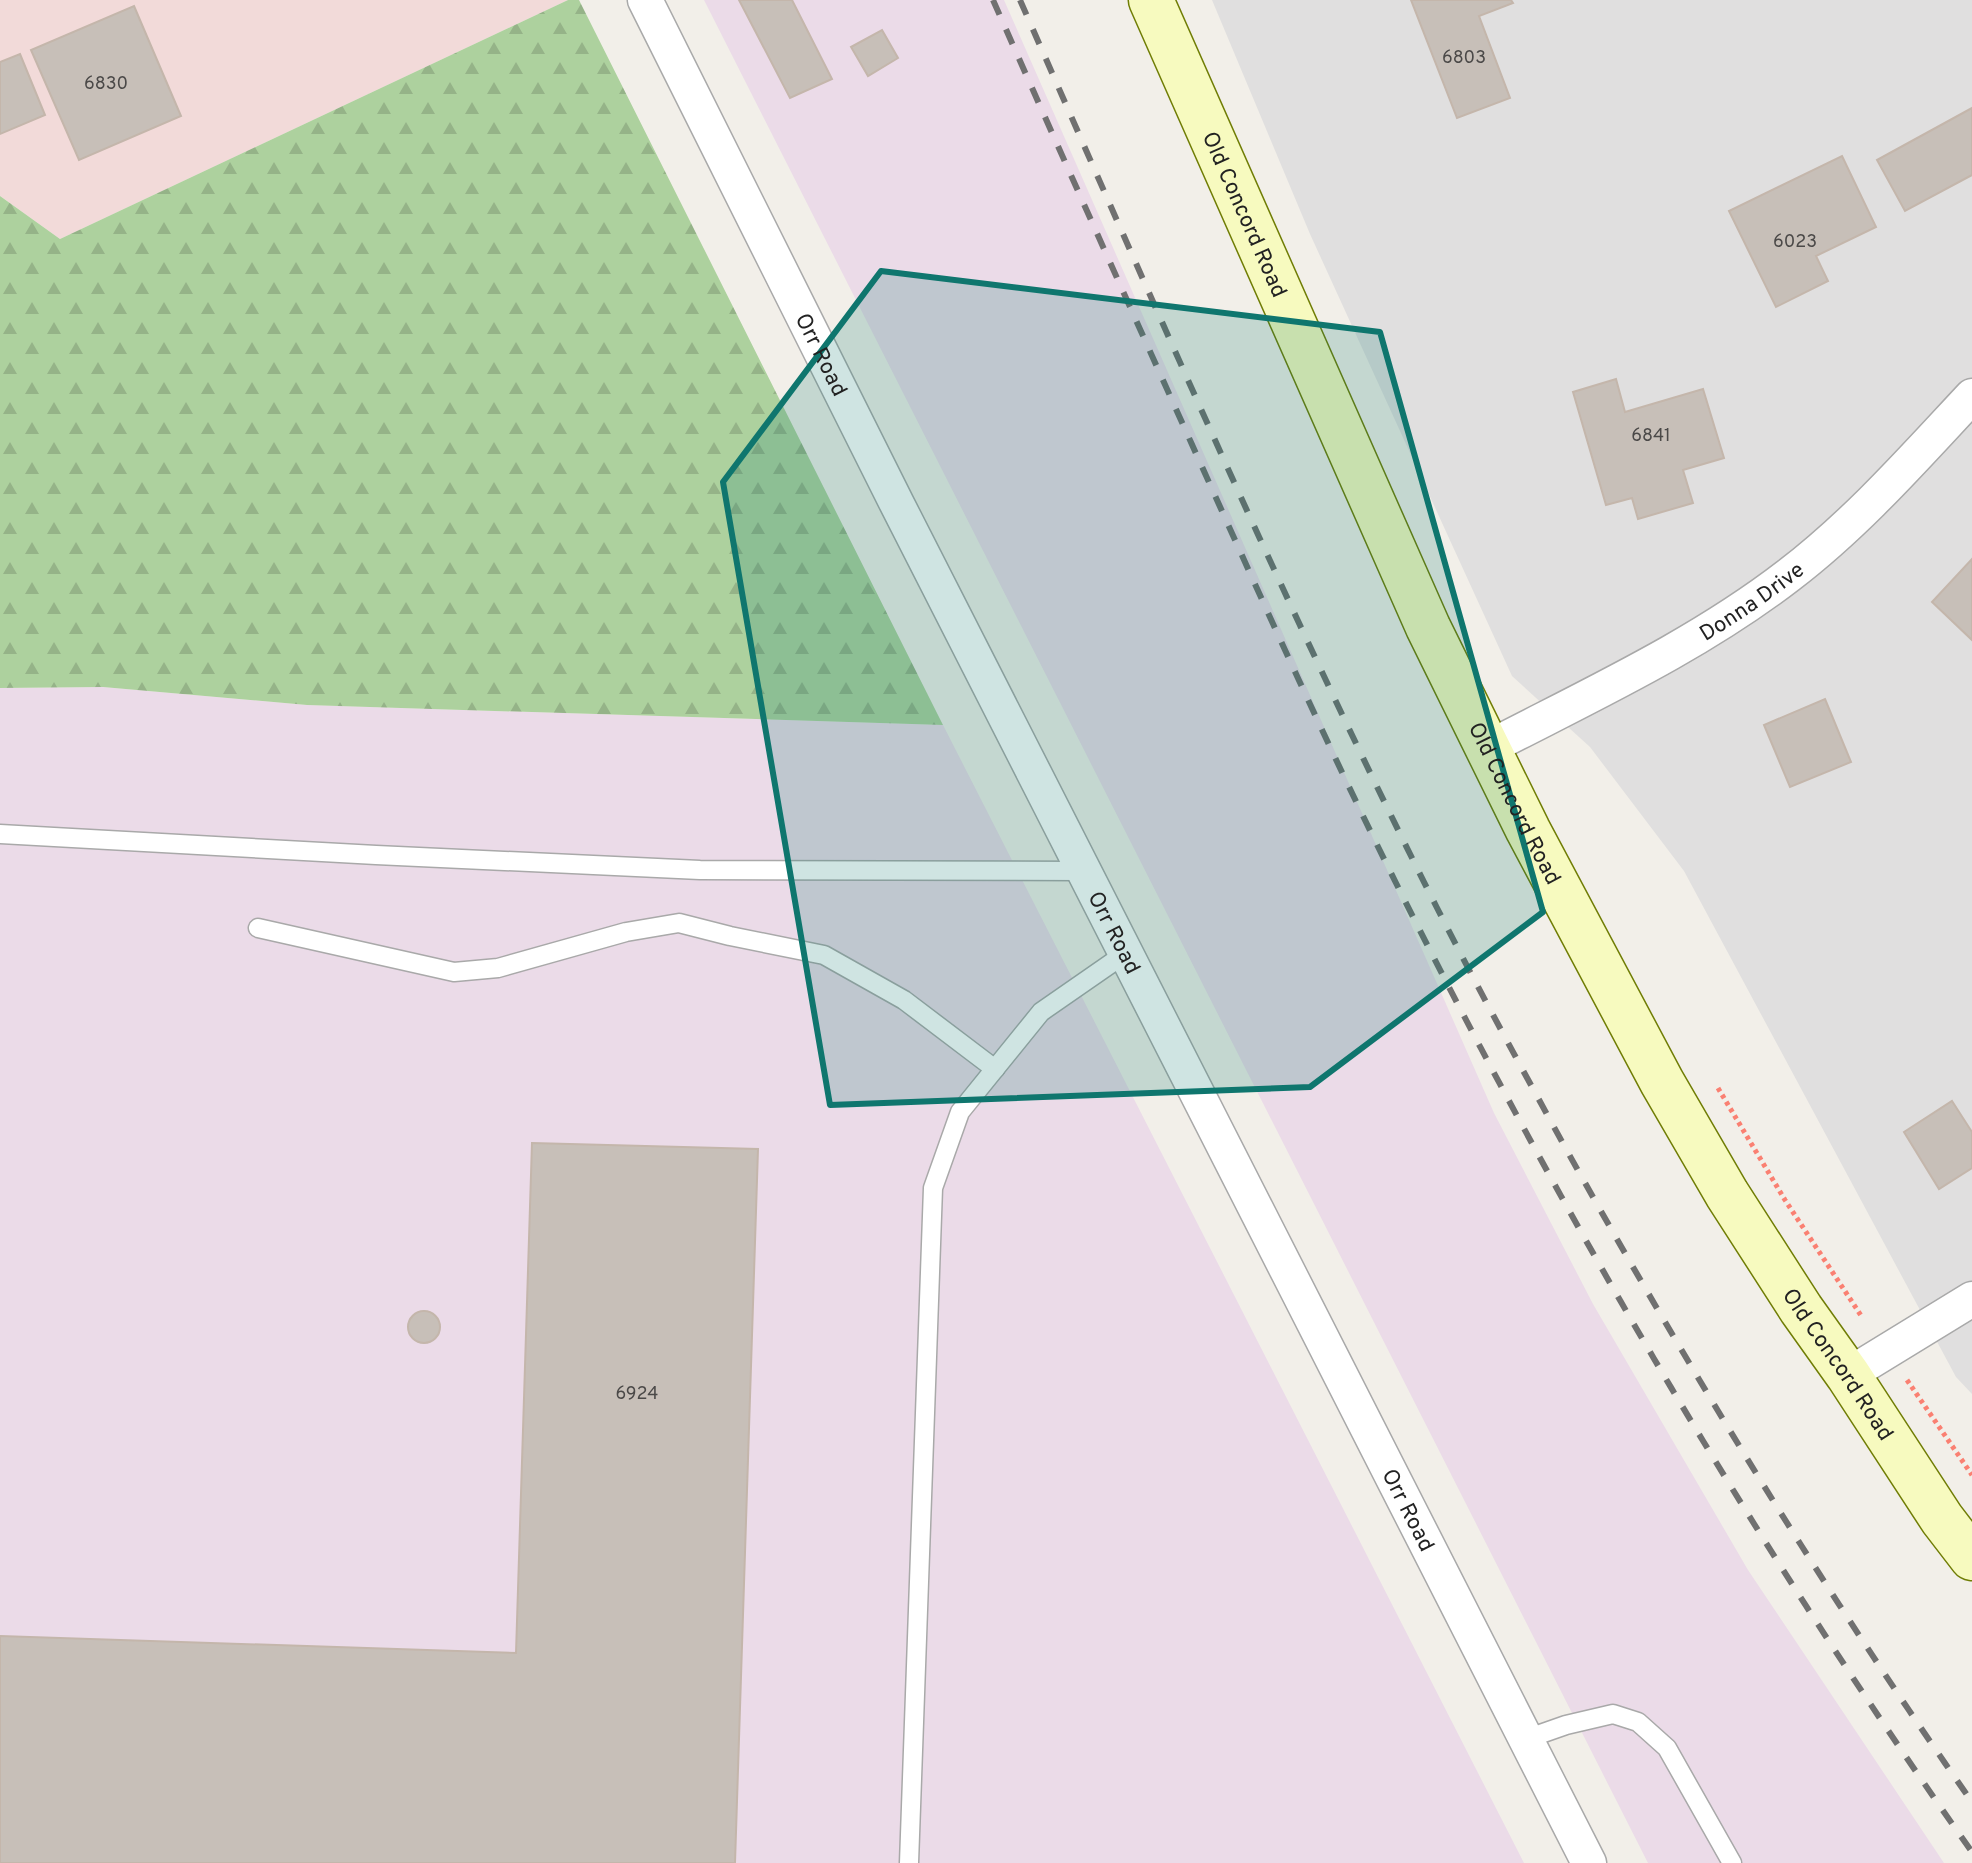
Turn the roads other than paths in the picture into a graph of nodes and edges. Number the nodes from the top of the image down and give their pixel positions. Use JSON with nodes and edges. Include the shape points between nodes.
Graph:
{"nodes":[{"id":1,"x":645,"y":0,"type":"edge"},
{"id":2,"x":1151,"y":0,"type":"edge"},
{"id":3,"x":1972,"y":396,"type":"edge"},
{"id":4,"x":1488,"y":748,"type":"junction"},
{"id":5,"x":0,"y":834,"type":"edge"},
{"id":6,"x":1084,"y":871,"type":"junction"},
{"id":7,"x":258,"y":928,"type":"dead end"},
{"id":8,"x":1126,"y":953,"type":"junction"},
{"id":9,"x":995,"y":1069,"type":"junction"},
{"id":10,"x":1972,"y":1299,"type":"edge"},
{"id":11,"x":1848,"y":1375,"type":"junction"},
{"id":12,"x":1972,"y":1558,"type":"edge"},
{"id":13,"x":1526,"y":1739,"type":"junction"},
{"id":14,"x":909,"y":1863,"type":"edge"},
{"id":15,"x":1589,"y":1863,"type":"edge"},
{"id":16,"x":1732,"y":1863,"type":"edge"}],
"edges":[{"from":1,"to":6,"type":"street","name":"Orr Road"},
{"from":2,"to":4,"type":"street","name":"Old Concord Road","via":[[1428,627]]},
{"from":3,"to":4,"type":"street","name":"Donna Drive","via":[[1868,507],[1789,575],[1665,656]]},
{"from":4,"to":11,"type":"street","name":"Old Concord Road","via":[[1662,1082],[1801,1309]]},
{"from":5,"to":6,"type":"lane","via":[[700,870]]},
{"from":6,"to":8,"type":"street","name":"Orr Road"},
{"from":7,"to":9,"type":"lane","via":[[454,972],[498,968],[626,932],[679,923],[824,955],[904,1000]]},
{"from":8,"to":9,"type":"lane","via":[[1041,1012]]},
{"from":8,"to":13,"type":"street","name":"Orr Road"},
{"from":9,"to":14,"type":"lane","via":[[960,1112],[933,1188]]},
{"from":10,"to":11,"type":"street"},
{"from":11,"to":12,"type":"street","name":"Old Concord Road"},
{"from":13,"to":15,"type":"street","name":"Orr Road"},
{"from":13,"to":16,"type":"lane","via":[[1613,1714],[1638,1722],[1667,1748]]}]}
